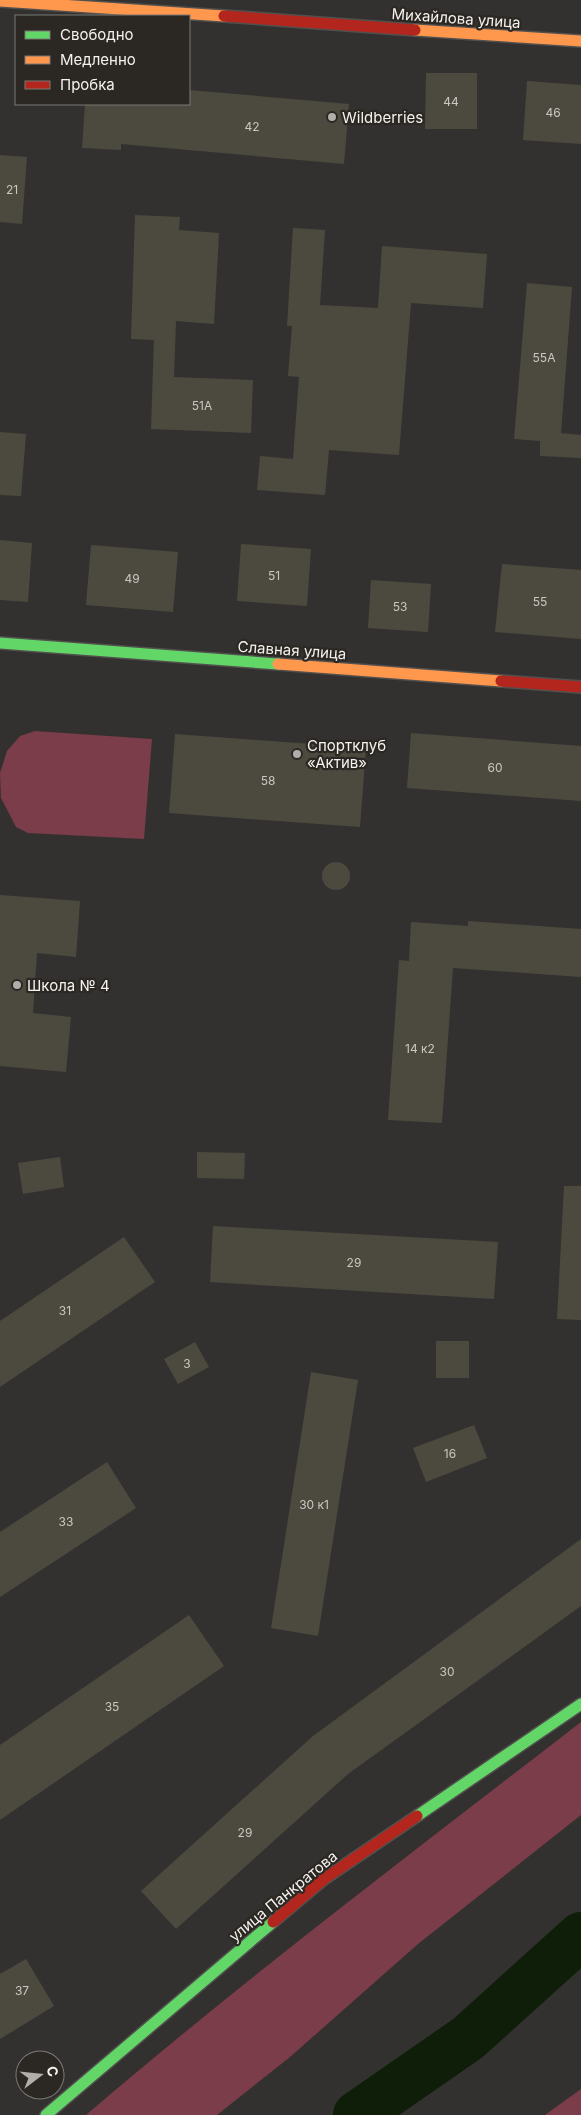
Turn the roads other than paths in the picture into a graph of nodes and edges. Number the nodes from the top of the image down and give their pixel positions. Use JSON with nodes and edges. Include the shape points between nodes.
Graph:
{"nodes":[{"id":1,"x":0,"y":0,"type":"edge"},
{"id":2,"x":581,"y":41,"type":"edge"},
{"id":3,"x":0,"y":643,"type":"edge"},
{"id":4,"x":581,"y":687,"type":"edge"},
{"id":5,"x":581,"y":1704,"type":"edge"},
{"id":6,"x":46,"y":2115,"type":"edge"}],
"edges":[{"from":1,"to":2,"type":"street","name":"Михайлова улица"},
{"from":3,"to":4,"type":"street","name":"Славная улица"},
{"from":5,"to":6,"type":"street","name":"улица Панкратова","via":[[324,1879]]}]}
